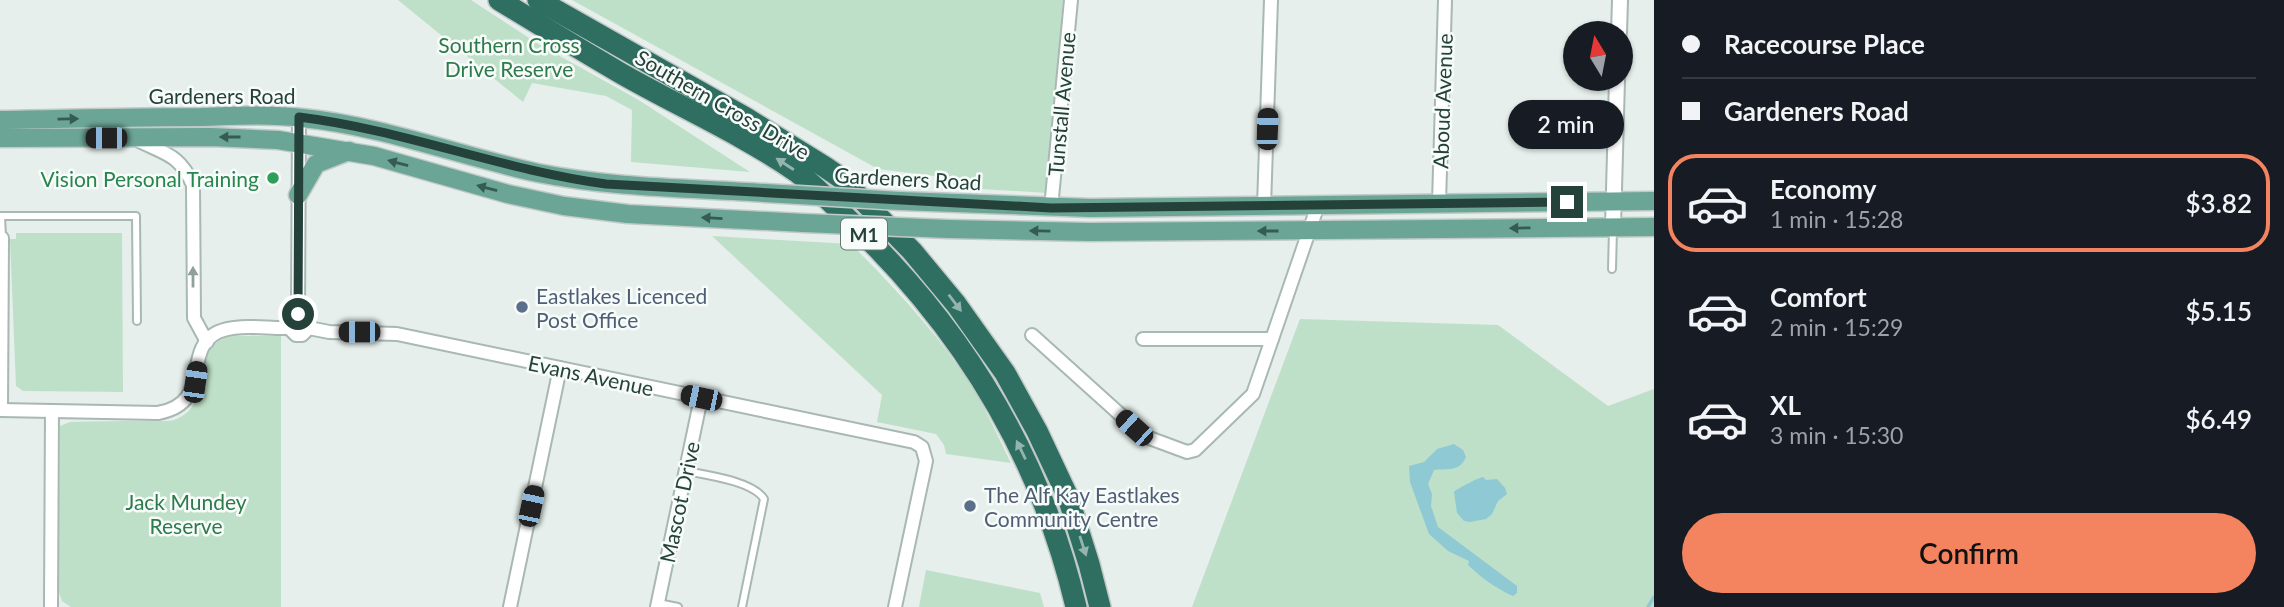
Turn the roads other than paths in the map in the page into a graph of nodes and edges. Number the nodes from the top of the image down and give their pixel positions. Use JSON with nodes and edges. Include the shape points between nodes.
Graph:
{"nodes":[{"id":1,"x":499,"y":0,"type":"edge"},
{"id":2,"x":538,"y":0,"type":"edge"},
{"id":3,"x":1071,"y":0,"type":"edge"},
{"id":4,"x":1271,"y":0,"type":"edge"},
{"id":5,"x":1445,"y":0,"type":"edge"},
{"id":6,"x":1620,"y":0,"type":"edge"},
{"id":7,"x":1619,"y":21,"type":"edge"},
{"id":8,"x":1618,"y":91,"type":"edge"},
{"id":9,"x":299,"y":117,"type":"junction"},
{"id":10,"x":0,"y":120,"type":"edge"},
{"id":11,"x":0,"y":138,"type":"edge"},
{"id":12,"x":133,"y":138,"type":"junction"},
{"id":13,"x":298,"y":142,"type":"junction"},
{"id":14,"x":349,"y":151,"type":"junction"},
{"id":15,"x":298,"y":195,"type":"junction"},
{"id":16,"x":1613,"y":201,"type":"junction"},
{"id":17,"x":1654,"y":201,"type":"edge"},
{"id":18,"x":1439,"y":203,"type":"junction"},
{"id":19,"x":1318,"y":205,"type":"junction"},
{"id":20,"x":1264,"y":206,"type":"junction"},
{"id":21,"x":1051,"y":208,"type":"junction"},
{"id":22,"x":1613,"y":227,"type":"junction"},
{"id":23,"x":1654,"y":227,"type":"edge"},
{"id":24,"x":1310,"y":231,"type":"junction"},
{"id":25,"x":2,"y":238,"type":"edge"},
{"id":26,"x":1612,"y":269,"type":"dead end"},
{"id":27,"x":298,"y":314,"type":"junction"},
{"id":28,"x":137,"y":321,"type":"dead end"},
{"id":29,"x":289,"y":328,"type":"junction"},
{"id":30,"x":309,"y":328,"type":"junction"},
{"id":31,"x":1032,"y":335,"type":"dead end"},
{"id":32,"x":1143,"y":339,"type":"dead end"},
{"id":33,"x":1272,"y":339,"type":"junction"},
{"id":34,"x":207,"y":342,"type":"junction"},
{"id":35,"x":560,"y":368,"type":"junction"},
{"id":36,"x":701,"y":398,"type":"junction"},
{"id":37,"x":0,"y":410,"type":"edge"},
{"id":38,"x":52,"y":411,"type":"junction"},
{"id":39,"x":686,"y":471,"type":"junction"},
{"id":40,"x":658,"y":605,"type":"edge"},
{"id":41,"x":51,"y":607,"type":"edge"},
{"id":42,"x":510,"y":607,"type":"edge"},
{"id":43,"x":678,"y":607,"type":"edge"},
{"id":44,"x":742,"y":607,"type":"edge"},
{"id":45,"x":895,"y":607,"type":"edge"},
{"id":46,"x":1076,"y":607,"type":"edge"},
{"id":47,"x":1100,"y":607,"type":"edge"}],
"edges":[{"from":46,"to":1,"type":"highway","name":"Southern Cross Drive","number":"M1","one_way":true,"via":[[1039,488],[1005,416],[950,334],[878,248],[801,175]]},
{"from":2,"to":47,"type":"highway","name":"Southern Cross Drive","number":"M1","one_way":true,"via":[[833,172],[912,251],[998,363],[1038,431],[1068,498]]},
{"from":3,"to":21,"type":"street","name":"Tunstall Avenue"},
{"from":4,"to":20,"type":"street"},
{"from":5,"to":18,"type":"street","name":"Aboud Avenue"},
{"from":6,"to":7,"type":"street"},
{"from":8,"to":16,"type":"street"},
{"from":10,"to":9,"type":"main road","name":"Gardeners Road","one_way":true},
{"from":9,"to":13,"type":"street"},
{"from":9,"to":21,"type":"main road","name":"Gardeners Road","bridge":true,"via":[[606,184]]},
{"from":11,"to":12,"type":"main road","name":"Gardeners Road"},
{"from":13,"to":12,"type":"main road","name":"Gardeners Road","one_way":true,"via":[[243,137]]},
{"from":34,"to":12,"type":"street","one_way":true,"via":[[194,317],[193,184],[177,158]]},
{"from":13,"to":14,"type":"main road","name":"Gardeners Road"},
{"from":13,"to":15,"type":"street"},
{"from":14,"to":15,"type":"main road","via":[[316,164]]},
{"from":24,"to":14,"type":"main road","name":"Gardeners Road","one_way":true,"bridge":true,"via":[[948,229],[628,214],[508,194]]},
{"from":15,"to":27,"type":"street"},
{"from":16,"to":17,"type":"main road","name":"Gardeners Road"},
{"from":16,"to":18,"type":"main road","name":"Gardeners Road"},
{"from":16,"to":22,"type":"street"},
{"from":18,"to":19,"type":"main road","name":"Gardeners Road"},
{"from":19,"to":20,"type":"main road","name":"Gardeners Road"},
{"from":19,"to":24,"type":"street"},
{"from":20,"to":21,"type":"main road","name":"Gardeners Road"},
{"from":22,"to":23,"type":"main road","name":"Gardeners Road"},
{"from":22,"to":24,"type":"main road","name":"Gardeners Road","one_way":true},
{"from":22,"to":26,"type":"lane"},
{"from":24,"to":33,"type":"street"},
{"from":25,"to":28,"type":"lane","via":[[1,216],[136,216]]},
{"from":25,"to":37,"type":"street"},
{"from":27,"to":29,"type":"street","via":[[290,319]]},
{"from":27,"to":30,"type":"street","via":[[307,318]]},
{"from":29,"to":30,"type":"street","via":[[299,335]]},
{"from":29,"to":34,"type":"street","via":[[226,330]]},
{"from":30,"to":35,"type":"street","name":"Evans Avenue","via":[[397,334]]},
{"from":31,"to":33,"type":"street","via":[[1144,436],[1187,452],[1195,450],[1253,394]]},
{"from":32,"to":33,"type":"street"},
{"from":34,"to":38,"type":"street","via":[[199,355],[190,395],[169,411]]},
{"from":35,"to":36,"type":"street","name":"Evans Avenue"},
{"from":35,"to":42,"type":"street"},
{"from":36,"to":39,"type":"street","name":"Mascot Drive"},
{"from":36,"to":45,"type":"street","name":"Evans Avenue","via":[[922,447],[926,461]]},
{"from":37,"to":38,"type":"street"},
{"from":38,"to":41,"type":"street"},
{"from":39,"to":40,"type":"street","name":"Mascot Drive"},
{"from":39,"to":44,"type":"lane","via":[[757,491],[764,499]]},
{"from":40,"to":43,"type":"lane"}]}
